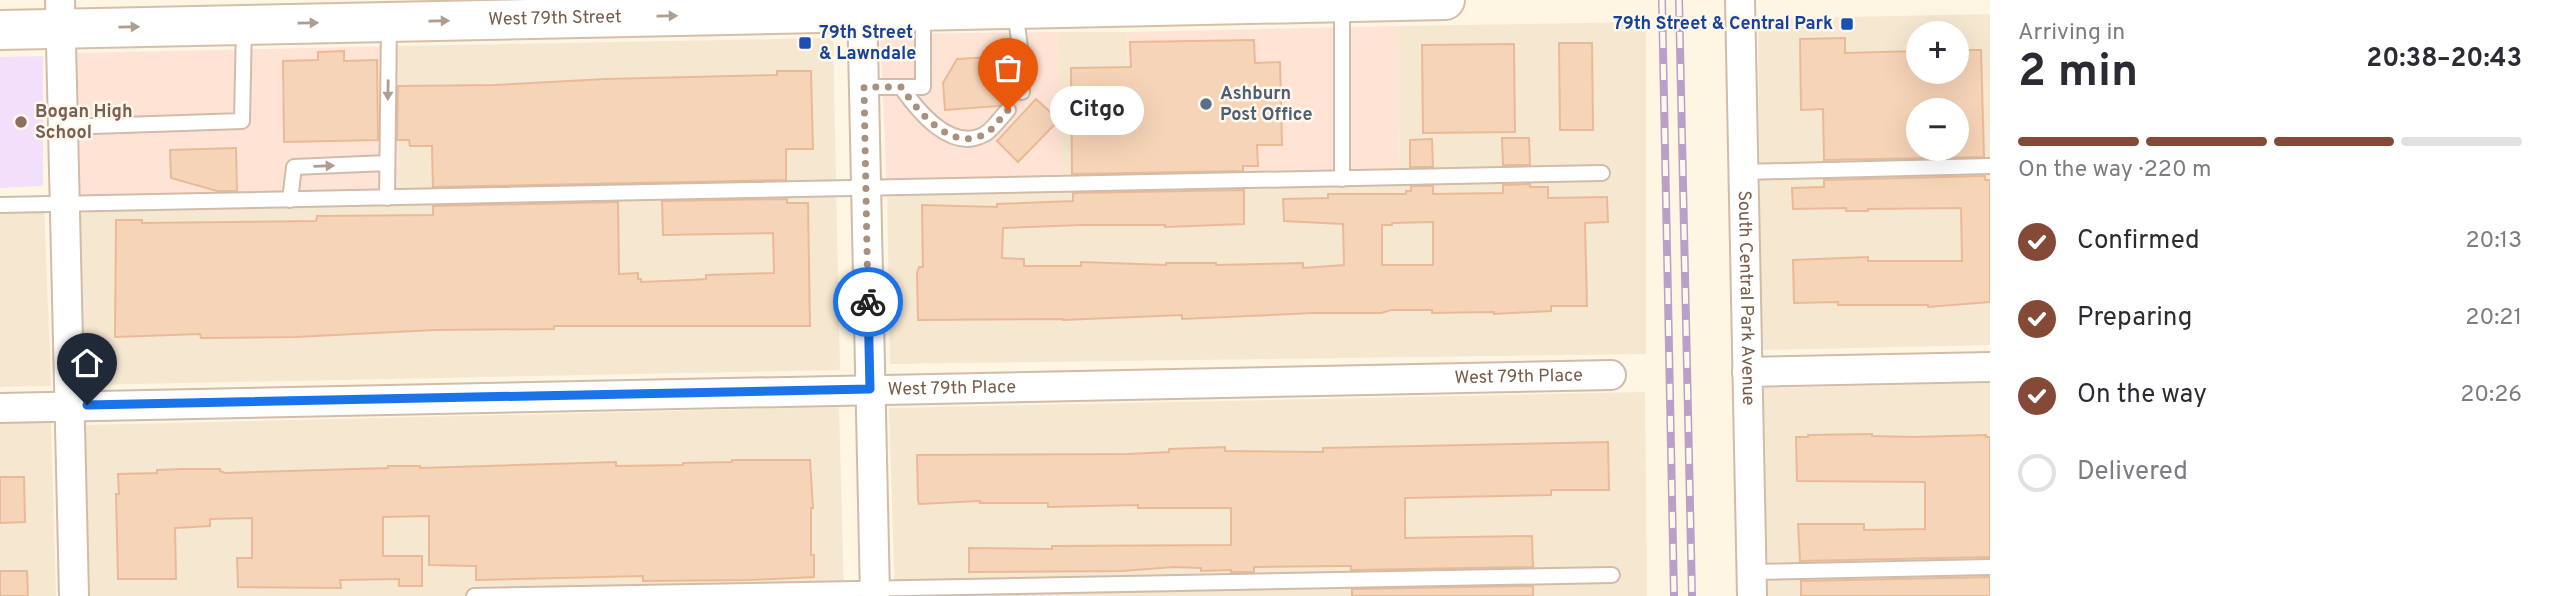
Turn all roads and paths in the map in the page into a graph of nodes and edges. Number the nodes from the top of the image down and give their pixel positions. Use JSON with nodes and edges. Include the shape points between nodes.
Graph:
{"nodes":[{"id":1,"x":1445,"y":0,"type":"edge"},
{"id":2,"x":1740,"y":0,"type":"edge"},
{"id":3,"x":1342,"y":2,"type":"junction"},
{"id":4,"x":1015,"y":4,"type":"edge"},
{"id":5,"x":862,"y":6,"type":"edge"},
{"id":6,"x":923,"y":10,"type":"junction"},
{"id":7,"x":346,"y":11,"type":"edge"},
{"id":8,"x":60,"y":14,"type":"edge"},
{"id":9,"x":389,"y":22,"type":"junction"},
{"id":10,"x":244,"y":25,"type":"junction"},
{"id":11,"x":0,"y":30,"type":"edge"},
{"id":12,"x":864,"y":87,"type":"junction"},
{"id":13,"x":901,"y":87,"type":"junction"},
{"id":14,"x":1021,"y":92,"type":"dead end"},
{"id":15,"x":1008,"y":110,"type":"dead end"},
{"id":16,"x":63,"y":127,"type":"junction"},
{"id":17,"x":387,"y":163,"type":"junction"},
{"id":18,"x":1990,"y":166,"type":"edge"},
{"id":19,"x":1743,"y":172,"type":"junction"},
{"id":20,"x":1602,"y":173,"type":"dead end"},
{"id":21,"x":1342,"y":179,"type":"junction"},
{"id":22,"x":866,"y":189,"type":"junction"},
{"id":23,"x":387,"y":198,"type":"junction"},
{"id":24,"x":290,"y":200,"type":"junction"},
{"id":25,"x":65,"y":204,"type":"junction"},
{"id":26,"x":0,"y":205,"type":"edge"},
{"id":27,"x":1990,"y":367,"type":"edge"},
{"id":28,"x":1747,"y":372,"type":"junction"},
{"id":29,"x":1611,"y":375,"type":"dead end"},
{"id":30,"x":870,"y":389,"type":"junction"},
{"id":31,"x":70,"y":406,"type":"junction"},
{"id":32,"x":0,"y":408,"type":"edge"},
{"id":33,"x":1990,"y":567,"type":"edge"},
{"id":34,"x":1612,"y":575,"type":"dead end"},
{"id":35,"x":1752,"y":584,"type":"edge"},
{"id":36,"x":875,"y":593,"type":"edge"},
{"id":37,"x":74,"y":596,"type":"edge"},
{"id":38,"x":474,"y":596,"type":"edge"}],
"edges":[{"from":1,"to":3,"type":"main road","name":"West 79th Street"},
{"from":2,"to":19,"type":"street","name":"South Central Park Avenue"},
{"from":3,"to":4,"type":"main road","name":"West 79th Street"},
{"from":3,"to":21,"type":"lane"},
{"from":4,"to":6,"type":"main road","name":"West 79th Street"},
{"from":4,"to":14,"type":"lane"},
{"from":5,"to":6,"type":"main road","name":"West 79th Street"},
{"from":9,"to":5,"type":"main road","name":"West 79th Street","one_way":true},
{"from":5,"to":12,"type":"street"},
{"from":6,"to":13,"type":"lane","via":[[923,87]]},
{"from":7,"to":9,"type":"main road","name":"West 79th Street"},
{"from":10,"to":7,"type":"main road","name":"West 79th Street","one_way":true},
{"from":8,"to":10,"type":"main road","name":"West 79th Street","one_way":true},
{"from":8,"to":11,"type":"main road","name":"West 79th Street"},
{"from":8,"to":16,"type":"street"},
{"from":9,"to":17,"type":"lane","one_way":true},
{"from":10,"to":16,"type":"lane","via":[[242,121]]},
{"from":12,"to":13,"type":"lane"},
{"from":12,"to":22,"type":"street"},
{"from":13,"to":15,"type":"lane","via":[[918,110],[946,133],[968,139],[986,134]]},
{"from":16,"to":25,"type":"street"},
{"from":17,"to":23,"type":"lane"},
{"from":24,"to":17,"type":"lane","one_way":true,"via":[[294,167]]},
{"from":18,"to":19,"type":"lane"},
{"from":19,"to":28,"type":"street","name":"South Central Park Avenue"},
{"from":20,"to":21,"type":"lane"},
{"from":21,"to":22,"type":"lane"},
{"from":22,"to":23,"type":"lane"},
{"from":22,"to":30,"type":"street"},
{"from":23,"to":24,"type":"lane"},
{"from":24,"to":25,"type":"lane"},
{"from":25,"to":26,"type":"lane"},
{"from":25,"to":31,"type":"street"},
{"from":27,"to":28,"type":"street"},
{"from":28,"to":35,"type":"street","name":"South Central Park Avenue"},
{"from":29,"to":30,"type":"street","name":"West 79th Place"},
{"from":30,"to":31,"type":"street","name":"West 79th Place"},
{"from":30,"to":36,"type":"street"},
{"from":31,"to":32,"type":"street","name":"West 79th Place"},
{"from":31,"to":37,"type":"street"},
{"from":33,"to":35,"type":"lane"},
{"from":34,"to":36,"type":"lane"},
{"from":36,"to":38,"type":"lane"}]}
